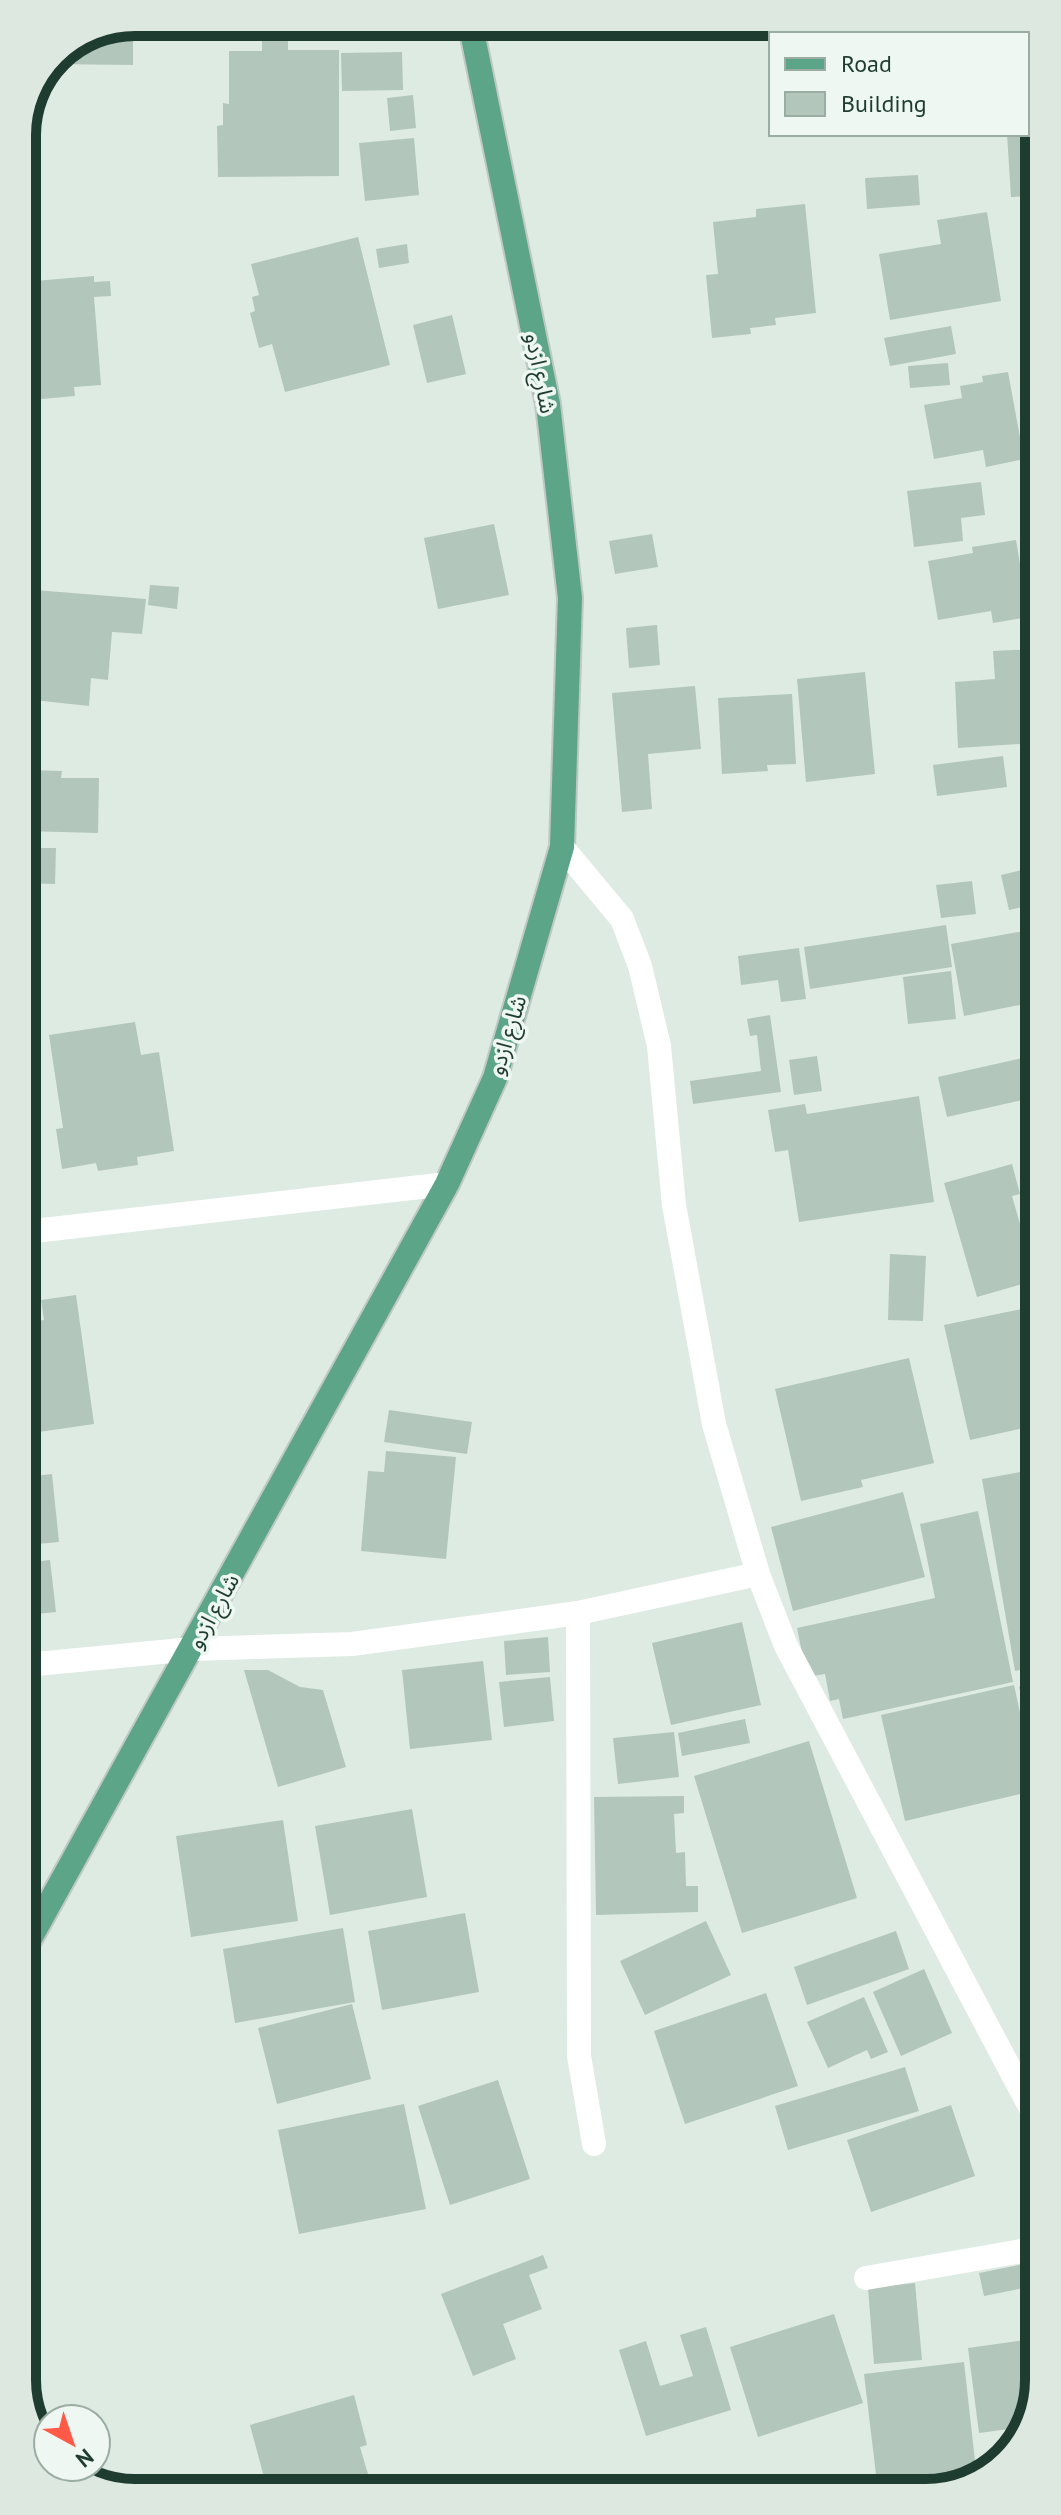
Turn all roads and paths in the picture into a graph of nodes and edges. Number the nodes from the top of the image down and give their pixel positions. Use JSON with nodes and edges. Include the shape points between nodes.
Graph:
{"nodes":[{"id":1,"x":473,"y":36,"type":"edge"},
{"id":2,"x":562,"y":847,"type":"junction"},
{"id":3,"x":447,"y":1184,"type":"junction"},
{"id":4,"x":36,"y":1231,"type":"edge"},
{"id":5,"x":758,"y":1574,"type":"junction"},
{"id":6,"x":578,"y":1613,"type":"junction"},
{"id":7,"x":192,"y":1649,"type":"junction"},
{"id":8,"x":36,"y":1664,"type":"edge"},
{"id":9,"x":36,"y":1928,"type":"edge"},
{"id":10,"x":1025,"y":2099,"type":"edge"},
{"id":11,"x":594,"y":2144,"type":"dead end"},
{"id":12,"x":1025,"y":2250,"type":"edge"},
{"id":13,"x":866,"y":2278,"type":"dead end"}],
"edges":[{"from":1,"to":2,"type":"main road","name":"شارع ازدو","via":[[548,404],[570,598]]},
{"from":2,"to":3,"type":"main road","name":"شارع ازدو","via":[[495,1078]]},
{"from":2,"to":5,"type":"street","via":[[622,919],[640,966],[659,1046],[674,1205],[714,1424]]},
{"from":3,"to":4,"type":"street"},
{"from":3,"to":7,"type":"main road","name":"شارع ازدو"},
{"from":5,"to":6,"type":"street"},
{"from":5,"to":10,"type":"street","via":[[786,1646]]},
{"from":6,"to":7,"type":"street","via":[[352,1644]]},
{"from":6,"to":11,"type":"street","via":[[579,2056]]},
{"from":7,"to":8,"type":"street"},
{"from":7,"to":9,"type":"main road","name":"شارع ازدو"},
{"from":12,"to":13,"type":"street"}]}
